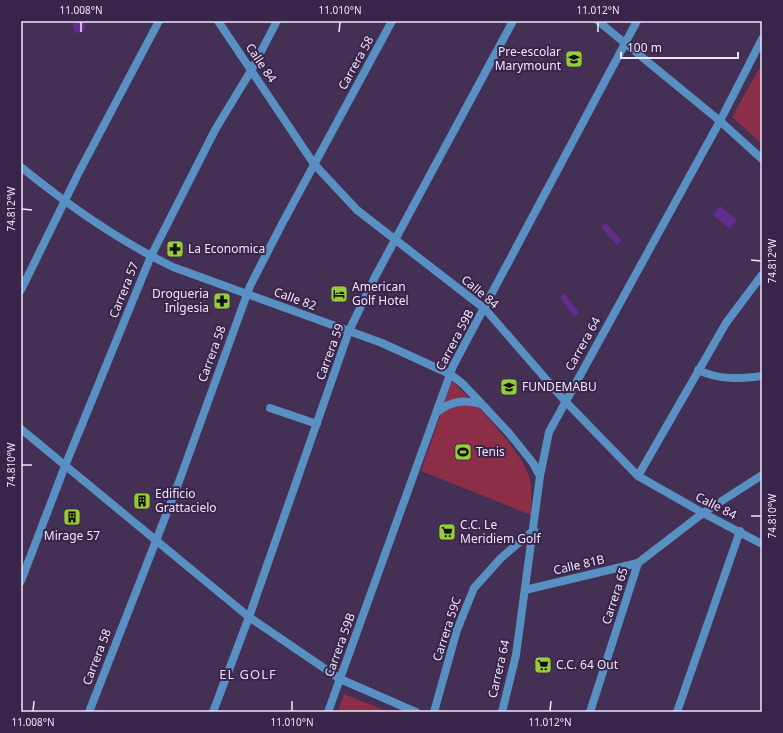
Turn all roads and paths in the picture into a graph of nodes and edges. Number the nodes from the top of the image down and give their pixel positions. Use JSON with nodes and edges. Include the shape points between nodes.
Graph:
{"nodes":[{"id":1,"x":159,"y":21,"type":"edge"},
{"id":2,"x":218,"y":21,"type":"edge"},
{"id":3,"x":277,"y":21,"type":"edge"},
{"id":4,"x":392,"y":21,"type":"edge"},
{"id":5,"x":513,"y":21,"type":"edge"},
{"id":6,"x":598,"y":21,"type":"edge"},
{"id":7,"x":637,"y":21,"type":"edge"},
{"id":8,"x":762,"y":39,"type":"edge"},
{"id":9,"x":625,"y":42,"type":"junction"},
{"id":10,"x":252,"y":70,"type":"junction"},
{"id":11,"x":720,"y":121,"type":"junction"},
{"id":12,"x":762,"y":159,"type":"edge"},
{"id":13,"x":314,"y":164,"type":"junction"},
{"id":14,"x":21,"y":167,"type":"edge"},
{"id":15,"x":64,"y":201,"type":"junction"},
{"id":16,"x":395,"y":241,"type":"junction"},
{"id":17,"x":151,"y":256,"type":"junction"},
{"id":18,"x":762,"y":275,"type":"edge"},
{"id":19,"x":21,"y":290,"type":"edge"},
{"id":20,"x":247,"y":294,"type":"junction"},
{"id":21,"x":485,"y":310,"type":"junction"},
{"id":22,"x":349,"y":331,"type":"junction"},
{"id":23,"x":698,"y":370,"type":"junction"},
{"id":24,"x":450,"y":374,"type":"junction"},
{"id":25,"x":762,"y":376,"type":"edge"},
{"id":26,"x":565,"y":401,"type":"junction"},
{"id":27,"x":482,"y":404,"type":"junction"},
{"id":28,"x":270,"y":408,"type":"dead end"},
{"id":29,"x":437,"y":412,"type":"junction"},
{"id":30,"x":317,"y":424,"type":"junction"},
{"id":31,"x":21,"y":429,"type":"edge"},
{"id":32,"x":65,"y":466,"type":"junction"},
{"id":33,"x":762,"y":475,"type":"edge"},
{"id":34,"x":540,"y":476,"type":"junction"},
{"id":35,"x":638,"y":476,"type":"junction"},
{"id":36,"x":702,"y":513,"type":"junction"},
{"id":37,"x":534,"y":530,"type":"junction"},
{"id":38,"x":740,"y":531,"type":"junction"},
{"id":39,"x":156,"y":540,"type":"junction"},
{"id":40,"x":762,"y":544,"type":"edge"},
{"id":41,"x":638,"y":563,"type":"junction"},
{"id":42,"x":21,"y":581,"type":"edge"},
{"id":43,"x":525,"y":590,"type":"junction"},
{"id":44,"x":249,"y":617,"type":"junction"},
{"id":45,"x":340,"y":679,"type":"junction"},
{"id":46,"x":89,"y":712,"type":"edge"},
{"id":47,"x":213,"y":712,"type":"edge"},
{"id":48,"x":328,"y":712,"type":"edge"},
{"id":49,"x":416,"y":712,"type":"edge"},
{"id":50,"x":434,"y":712,"type":"edge"},
{"id":51,"x":502,"y":712,"type":"edge"},
{"id":52,"x":590,"y":712,"type":"edge"},
{"id":53,"x":677,"y":712,"type":"edge"}],
"edges":[{"from":1,"to":15,"type":"street"},
{"from":2,"to":10,"type":"street","name":"Calle 84"},
{"from":3,"to":10,"type":"street","name":"Carrera 57"},
{"from":4,"to":13,"type":"street","name":"Carrera 58"},
{"from":5,"to":16,"type":"street","name":"Carrera 59"},
{"from":6,"to":9,"type":"street"},
{"from":7,"to":9,"type":"street","name":"Carrera 59B"},
{"from":8,"to":11,"type":"street","name":"Carrera 64"},
{"from":9,"to":11,"type":"street"},
{"from":9,"to":21,"type":"street","name":"Carrera 59B"},
{"from":10,"to":13,"type":"street","name":"Calle 84"},
{"from":10,"to":17,"type":"street","name":"Carrera 57","via":[[215,130]]},
{"from":11,"to":12,"type":"street"},
{"from":11,"to":26,"type":"street","name":"Carrera 64"},
{"from":13,"to":16,"type":"street","name":"Calle 84","via":[[357,210]]},
{"from":13,"to":20,"type":"street","name":"Carrera 58"},
{"from":14,"to":15,"type":"street","name":"Calle 82"},
{"from":15,"to":17,"type":"street","name":"Calle 82"},
{"from":15,"to":19,"type":"street"},
{"from":16,"to":21,"type":"street","name":"Calle 84"},
{"from":16,"to":22,"type":"street","name":"Carrera 59"},
{"from":17,"to":20,"type":"street","name":"Calle 82","via":[[173,267]]},
{"from":17,"to":32,"type":"street","name":"Carrera 57"},
{"from":18,"to":23,"type":"street","via":[[726,322]]},
{"from":20,"to":22,"type":"street","name":"Calle 82"},
{"from":20,"to":39,"type":"street","name":"Carrera 58"},
{"from":21,"to":24,"type":"street","name":"Carrera 59B"},
{"from":21,"to":26,"type":"street","name":"Calle 84"},
{"from":22,"to":24,"type":"street","name":"Calle 82"},
{"from":22,"to":30,"type":"street","name":"Carrera 59"},
{"from":23,"to":25,"type":"street","via":[[724,378]]},
{"from":23,"to":35,"type":"street"},
{"from":24,"to":27,"type":"street","name":"Calle 82"},
{"from":24,"to":29,"type":"street","name":"Carrera 59B"},
{"from":26,"to":34,"type":"street","name":"Carrera 64","via":[[549,432]]},
{"from":26,"to":35,"type":"street","name":"Calle 84"},
{"from":27,"to":29,"type":"street","via":[[470,401],[454,402]]},
{"from":27,"to":34,"type":"street","name":"Calle 82","via":[[521,447]]},
{"from":28,"to":30,"type":"street"},
{"from":29,"to":45,"type":"street","name":"Carrera 59B"},
{"from":30,"to":44,"type":"street","name":"Carrera 59"},
{"from":31,"to":32,"type":"street"},
{"from":32,"to":39,"type":"street"},
{"from":32,"to":42,"type":"street","name":"Carrera 57"},
{"from":33,"to":36,"type":"street","name":"Carrera 65"},
{"from":34,"to":37,"type":"street","name":"Carrera 64"},
{"from":35,"to":36,"type":"street","name":"Calle 84"},
{"from":36,"to":38,"type":"street","name":"Calle 84"},
{"from":36,"to":41,"type":"street","name":"Carrera 65"},
{"from":37,"to":43,"type":"street","name":"Carrera 64"},
{"from":37,"to":50,"type":"street","name":"Carrera 59C","via":[[501,558],[474,588],[457,630]]},
{"from":38,"to":40,"type":"street","name":"Calle 84"},
{"from":38,"to":53,"type":"street"},
{"from":39,"to":44,"type":"street"},
{"from":39,"to":46,"type":"street","name":"Carrera 58"},
{"from":41,"to":43,"type":"street","name":"Calle 81B"},
{"from":41,"to":52,"type":"street","name":"Carrera 65"},
{"from":43,"to":51,"type":"street","name":"Carrera 64","via":[[516,655]]},
{"from":44,"to":45,"type":"street"},
{"from":44,"to":47,"type":"street","name":"Carrera 59"},
{"from":45,"to":48,"type":"street","name":"Carrera 59B"},
{"from":45,"to":49,"type":"street"}]}
